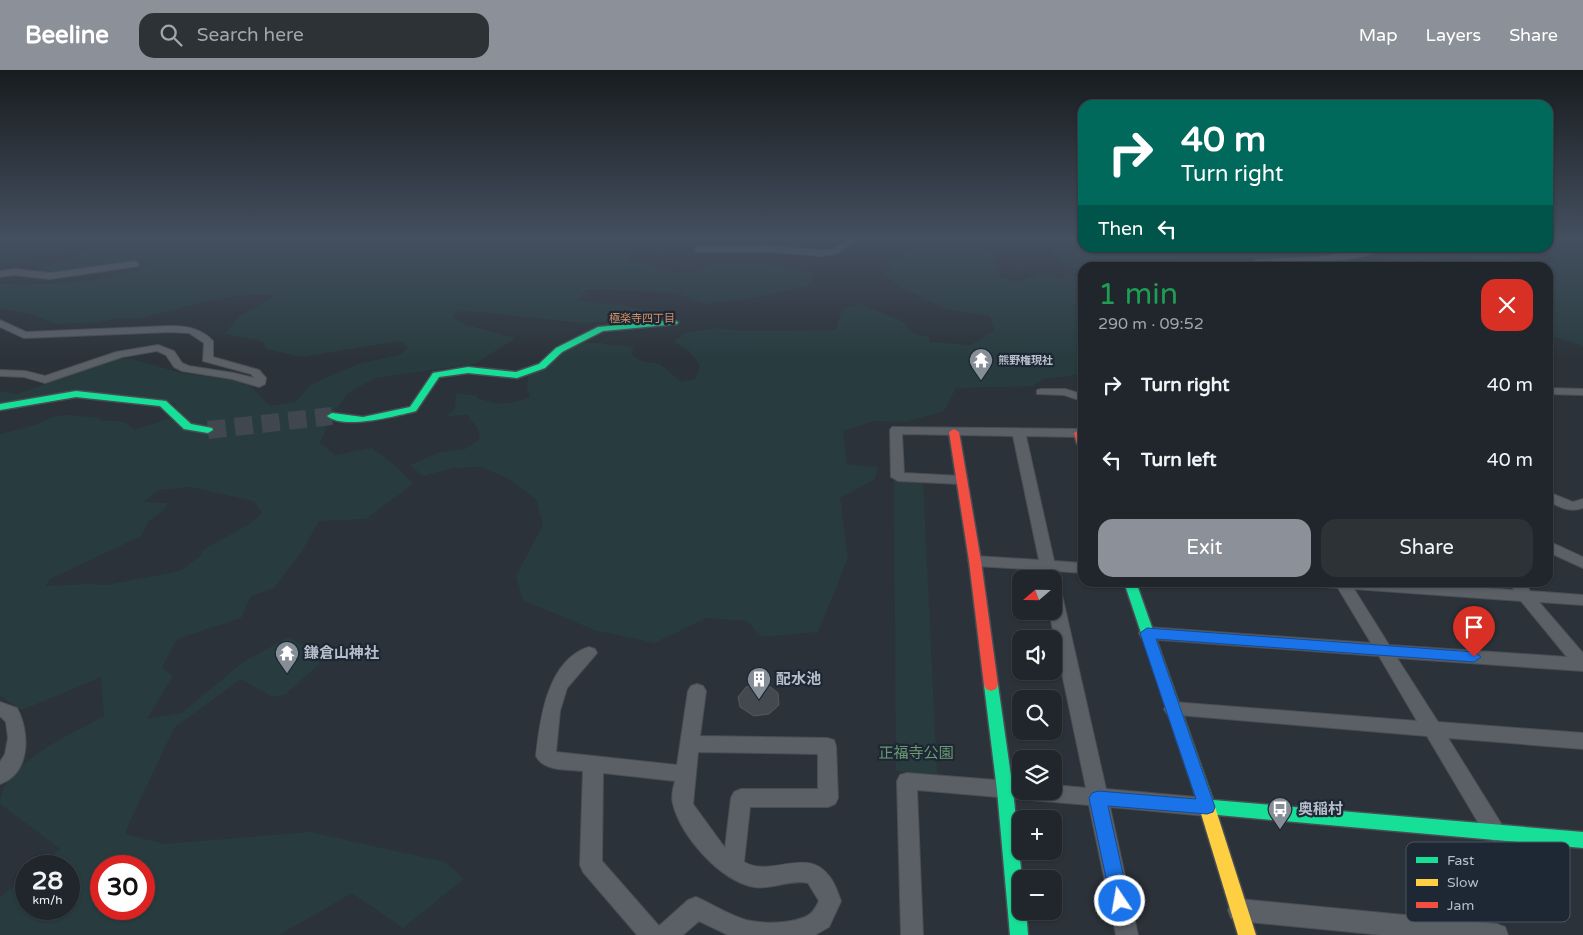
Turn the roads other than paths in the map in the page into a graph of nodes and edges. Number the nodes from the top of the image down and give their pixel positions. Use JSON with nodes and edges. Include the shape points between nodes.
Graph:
{"nodes":[{"id":1,"x":674,"y":322,"type":"dead end"},
{"id":2,"x":0,"y":323,"type":"edge"},
{"id":3,"x":0,"y":373,"type":"edge"},
{"id":4,"x":1553,"y":391,"type":"edge"},
{"id":5,"x":1041,"y":392,"type":"dead end"},
{"id":6,"x":1583,"y":392,"type":"edge"},
{"id":7,"x":1078,"y":397,"type":"edge"},
{"id":8,"x":0,"y":407,"type":"edge"},
{"id":9,"x":332,"y":416,"type":"tunnel mouth"},
{"id":10,"x":208,"y":430,"type":"tunnel mouth"},
{"id":11,"x":954,"y":432,"type":"junction"},
{"id":12,"x":1019,"y":434,"type":"junction"},
{"id":13,"x":1078,"y":435,"type":"edge"},
{"id":14,"x":961,"y":480,"type":"junction"},
{"id":15,"x":1553,"y":498,"type":"edge"},
{"id":16,"x":1583,"y":503,"type":"edge"},
{"id":17,"x":1553,"y":548,"type":"edge"},
{"id":18,"x":975,"y":561,"type":"junction"},
{"id":19,"x":1583,"y":563,"type":"edge"},
{"id":20,"x":1078,"y":568,"type":"edge"},
{"id":21,"x":1036,"y":570,"type":"edge"},
{"id":22,"x":1049,"y":570,"type":"edge"},
{"id":23,"x":1062,"y":570,"type":"edge"},
{"id":24,"x":1132,"y":587,"type":"edge"},
{"id":25,"x":1339,"y":587,"type":"edge"},
{"id":26,"x":1442,"y":587,"type":"edge"},
{"id":27,"x":1522,"y":590,"type":"edge"},
{"id":28,"x":1583,"y":600,"type":"edge"},
{"id":29,"x":1059,"y":620,"type":"edge"},
{"id":30,"x":1147,"y":633,"type":"junction"},
{"id":31,"x":1383,"y":650,"type":"junction"},
{"id":32,"x":588,"y":653,"type":"dead end"},
{"id":33,"x":1583,"y":665,"type":"edge"},
{"id":34,"x":696,"y":691,"type":"dead end"},
{"id":35,"x":0,"y":709,"type":"edge"},
{"id":36,"x":1173,"y":709,"type":"junction"},
{"id":37,"x":1432,"y":729,"type":"junction"},
{"id":38,"x":1583,"y":741,"type":"edge"},
{"id":39,"x":689,"y":744,"type":"junction"},
{"id":40,"x":593,"y":764,"type":"junction"},
{"id":41,"x":1012,"y":764,"type":"edge"},
{"id":42,"x":686,"y":774,"type":"junction"},
{"id":43,"x":0,"y":776,"type":"edge"},
{"id":44,"x":1012,"y":791,"type":"edge"},
{"id":45,"x":1062,"y":795,"type":"edge"},
{"id":46,"x":1098,"y":798,"type":"junction"},
{"id":47,"x":1017,"y":800,"type":"edge"},
{"id":48,"x":1207,"y":807,"type":"junction"},
{"id":49,"x":1495,"y":832,"type":"junction"},
{"id":50,"x":1583,"y":840,"type":"edge"},
{"id":51,"x":733,"y":866,"type":"junction"},
{"id":52,"x":1239,"y":910,"type":"junction"},
{"id":53,"x":1386,"y":929,"type":"edge"},
{"id":54,"x":652,"y":935,"type":"edge"},
{"id":55,"x":666,"y":935,"type":"edge"},
{"id":56,"x":912,"y":935,"type":"edge"},
{"id":57,"x":1019,"y":935,"type":"edge"},
{"id":58,"x":1127,"y":935,"type":"edge"},
{"id":59,"x":1247,"y":935,"type":"edge"},
{"id":60,"x":1497,"y":935,"type":"edge"}],
"edges":[{"from":1,"to":9,"type":"street","via":[[601,329],[559,350],[542,366],[525,374],[468,370],[436,375],[413,409],[363,420]]},
{"from":2,"to":3,"type":"street","via":[[24,335],[170,329],[192,331],[203,335],[209,343],[207,359],[255,372],[260,378],[259,384],[234,376],[196,372],[178,365],[170,354],[158,348],[120,354],[45,380],[25,374]]},
{"from":4,"to":6,"type":"street"},
{"from":5,"to":7,"type":"street","via":[[1065,392]]},
{"from":8,"to":10,"type":"street","via":[[76,394],[163,403],[168,404],[183,425]]},
{"from":11,"to":12,"type":"street"},
{"from":11,"to":14,"type":"street"},
{"from":11,"to":14,"type":"street","via":[[896,430],[898,477]]},
{"from":12,"to":13,"type":"street"},
{"from":12,"to":22,"type":"street"},
{"from":14,"to":18,"type":"street"},
{"from":15,"to":16,"type":"street","via":[[1572,507]]},
{"from":17,"to":19,"type":"street"},
{"from":18,"to":21,"type":"street"},
{"from":18,"to":41,"type":"street"},
{"from":20,"to":23,"type":"street"},
{"from":24,"to":30,"type":"street"},
{"from":25,"to":31,"type":"street"},
{"from":26,"to":27,"type":"street"},
{"from":27,"to":28,"type":"street"},
{"from":27,"to":33,"type":"street"},
{"from":29,"to":46,"type":"street"},
{"from":30,"to":31,"type":"street"},
{"from":30,"to":36,"type":"street"},
{"from":31,"to":33,"type":"street"},
{"from":31,"to":37,"type":"street"},
{"from":32,"to":40,"type":"street","via":[[571,666],[550,707],[546,756]]},
{"from":34,"to":39,"type":"street"},
{"from":35,"to":43,"type":"street","via":[[11,713],[18,727],[19,740],[14,755]]},
{"from":36,"to":37,"type":"street"},
{"from":36,"to":48,"type":"street"},
{"from":37,"to":38,"type":"street"},
{"from":37,"to":49,"type":"street"},
{"from":39,"to":42,"type":"street"},
{"from":39,"to":51,"type":"street","via":[[827,746],[828,798],[741,798]]},
{"from":40,"to":42,"type":"street"},
{"from":40,"to":54,"type":"street","via":[[591,865]]},
{"from":42,"to":51,"type":"street","via":[[682,804],[713,851]]},
{"from":44,"to":56,"type":"street","via":[[907,781]]},
{"from":45,"to":46,"type":"street"},
{"from":46,"to":48,"type":"street"},
{"from":46,"to":58,"type":"street"},
{"from":47,"to":57,"type":"street"},
{"from":48,"to":49,"type":"street"},
{"from":48,"to":52,"type":"street"},
{"from":49,"to":50,"type":"street"},
{"from":51,"to":55,"type":"street","via":[[751,876],[802,870],[814,874],[822,882],[830,902],[821,920],[812,926],[787,932],[766,934],[746,931],[696,908]]},
{"from":52,"to":53,"type":"street"},
{"from":52,"to":59,"type":"street"},
{"from":53,"to":60,"type":"street"}]}
